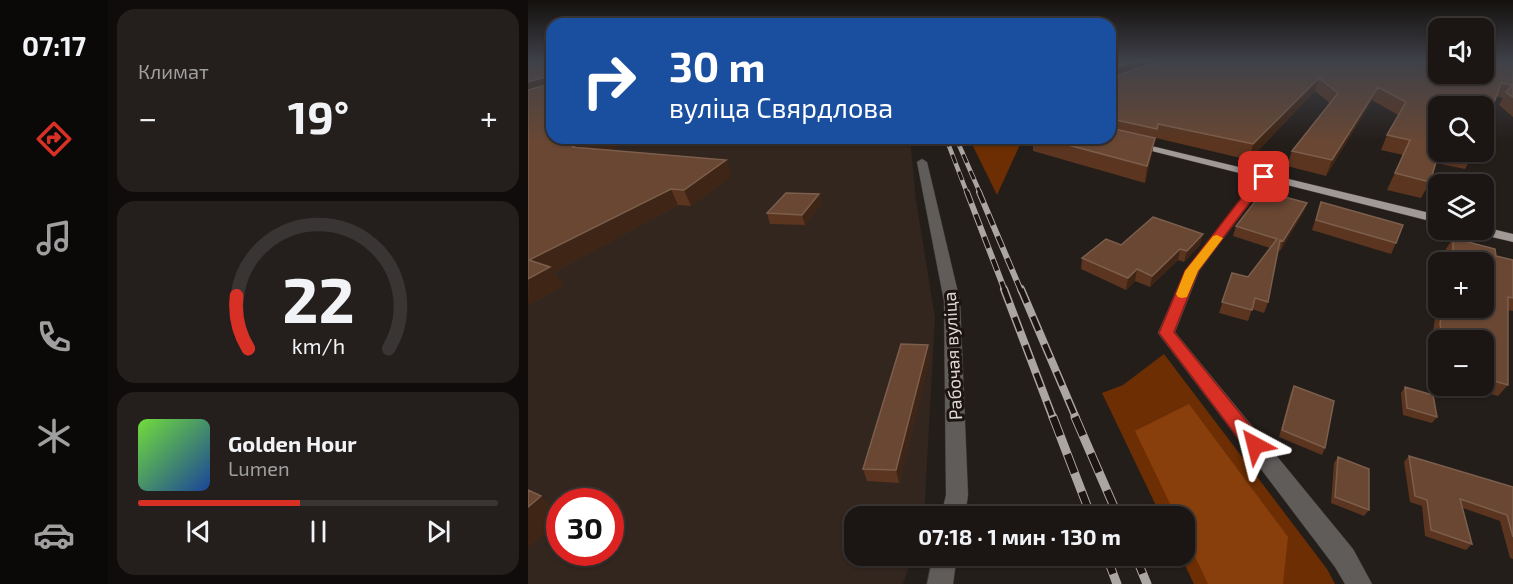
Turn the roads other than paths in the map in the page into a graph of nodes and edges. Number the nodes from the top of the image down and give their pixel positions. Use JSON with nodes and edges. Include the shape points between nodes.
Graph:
{"nodes":[{"id":1,"x":1116,"y":141,"type":"edge"},
{"id":2,"x":922,"y":162,"type":"dead end"},
{"id":3,"x":1264,"y":177,"type":"junction"},
{"id":4,"x":1428,"y":217,"type":"edge"},
{"id":5,"x":1494,"y":233,"type":"edge"},
{"id":6,"x":1513,"y":238,"type":"edge"},
{"id":7,"x":955,"y":506,"type":"edge"},
{"id":8,"x":943,"y":566,"type":"edge"},
{"id":9,"x":940,"y":584,"type":"edge"},
{"id":10,"x":1359,"y":584,"type":"edge"}],
"edges":[{"from":1,"to":3,"type":"main road"},
{"from":2,"to":7,"type":"street","name":"Рабочая вуліца","via":[[952,301]]},
{"from":3,"to":4,"type":"main road"},
{"from":3,"to":10,"type":"street","via":[[1192,271],[1166,333],[1344,558]]},
{"from":5,"to":6,"type":"main road"},
{"from":8,"to":9,"type":"street"}]}
